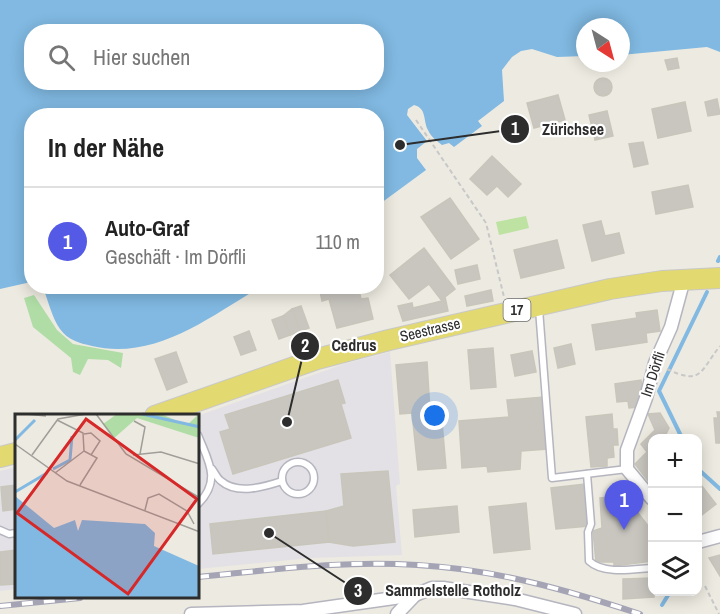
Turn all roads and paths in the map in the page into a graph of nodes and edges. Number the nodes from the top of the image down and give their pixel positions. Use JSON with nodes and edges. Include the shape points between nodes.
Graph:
{"nodes":[{"id":1,"x":416,"y":120,"type":"dead end"},
{"id":2,"x":720,"y":278,"type":"edge"},
{"id":3,"x":684,"y":279,"type":"junction"},
{"id":4,"x":505,"y":302,"type":"dead end"},
{"id":5,"x":538,"y":305,"type":"junction"},
{"id":6,"x":720,"y":346,"type":"edge"},
{"id":7,"x":663,"y":367,"type":"dead end"},
{"id":8,"x":189,"y":411,"type":"edge"},
{"id":9,"x":169,"y":414,"type":"edge"},
{"id":10,"x":200,"y":440,"type":"edge"},
{"id":11,"x":15,"y":453,"type":"edge"},
{"id":12,"x":0,"y":457,"type":"edge"},
{"id":13,"x":212,"y":469,"type":"junction"},
{"id":14,"x":627,"y":469,"type":"junction"},
{"id":15,"x":587,"y":474,"type":"junction"},
{"id":16,"x":282,"y":481,"type":"junction"},
{"id":17,"x":648,"y":494,"type":"edge"},
{"id":18,"x":200,"y":502,"type":"edge"},
{"id":19,"x":0,"y":530,"type":"edge"},
{"id":20,"x":15,"y":533,"type":"edge"},
{"id":21,"x":720,"y":536,"type":"edge"},
{"id":22,"x":702,"y":541,"type":"edge"},
{"id":23,"x":648,"y":568,"type":"edge"},
{"id":24,"x":705,"y":586,"type":"dead end"},
{"id":25,"x":415,"y":594,"type":"junction"},
{"id":26,"x":191,"y":614,"type":"edge"},
{"id":27,"x":398,"y":614,"type":"edge"},
{"id":28,"x":575,"y":614,"type":"edge"},
{"id":29,"x":719,"y":614,"type":"edge"}],
"edges":[{"from":1,"to":4,"type":"path","via":[[486,223]]},
{"from":2,"to":3,"type":"main road","name":"Seestrasse","number":"17"},
{"from":3,"to":5,"type":"main road","name":"Seestrasse","number":"17","via":[[610,289]]},
{"from":3,"to":14,"type":"street","name":"Im Dörfli","via":[[627,450]]},
{"from":5,"to":8,"type":"main road","name":"Seestrasse","number":"17","via":[[317,359]]},
{"from":5,"to":15,"type":"lane","via":[[552,478]]},
{"from":6,"to":7,"type":"path","via":[[696,376],[687,377]]},
{"from":8,"to":9,"type":"main road","name":"Seestrasse","number":"17"},
{"from":10,"to":13,"type":"lane"},
{"from":11,"to":12,"type":"main road"},
{"from":13,"to":16,"type":"lane","via":[[220,481],[231,487],[256,488]]},
{"from":13,"to":18,"type":"lane","via":[[211,484]]},
{"from":14,"to":15,"type":"lane"},
{"from":14,"to":17,"type":"street"},
{"from":15,"to":23,"type":"lane","via":[[589,561],[618,570]]},
{"from":16,"to":16,"type":"lane","via":[[291,492],[303,493],[313,484],[314,473],[308,465],[294,462],[283,471]]},
{"from":19,"to":20,"type":"lane"},
{"from":21,"to":22,"type":"street"},
{"from":24,"to":29,"type":"path"},
{"from":25,"to":26,"type":"street","via":[[295,612]]},
{"from":25,"to":27,"type":"street"},
{"from":25,"to":28,"type":"street","via":[[432,588],[453,589]]}]}
